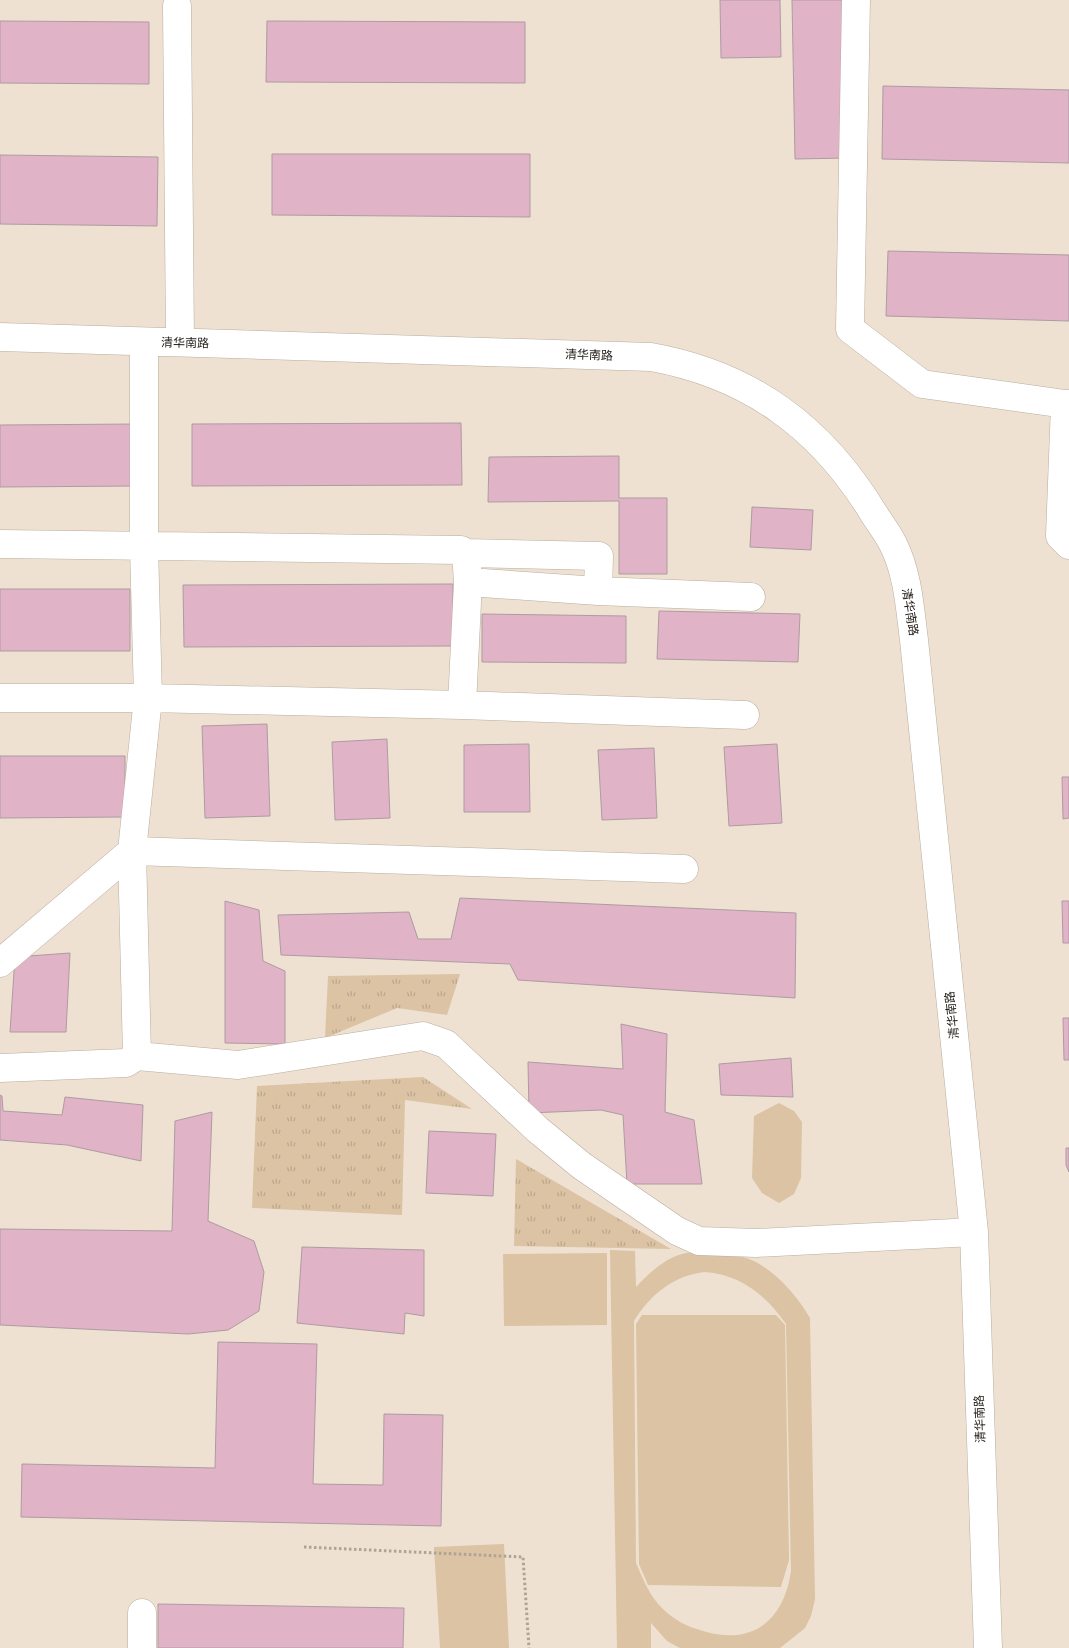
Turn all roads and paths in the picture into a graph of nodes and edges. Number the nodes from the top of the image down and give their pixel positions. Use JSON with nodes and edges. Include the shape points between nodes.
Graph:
{"nodes":[{"id":1,"x":856,"y":0,"type":"edge"},
{"id":2,"x":177,"y":6,"type":"dead end"},
{"id":3,"x":0,"y":336,"type":"edge"},
{"id":4,"x":144,"y":342,"type":"junction"},
{"id":5,"x":180,"y":342,"type":"junction"},
{"id":6,"x":1067,"y":404,"type":"edge"},
{"id":7,"x":0,"y":544,"type":"edge"},
{"id":8,"x":1069,"y":545,"type":"edge"},
{"id":9,"x":144,"y":546,"type":"junction"},
{"id":10,"x":466,"y":553,"type":"junction"},
{"id":11,"x":468,"y":582,"type":"junction"},
{"id":12,"x":598,"y":592,"type":"junction"},
{"id":13,"x":751,"y":597,"type":"dead end"},
{"id":14,"x":0,"y":698,"type":"edge"},
{"id":15,"x":148,"y":698,"type":"junction"},
{"id":16,"x":462,"y":705,"type":"junction"},
{"id":17,"x":745,"y":715,"type":"dead end"},
{"id":18,"x":132,"y":851,"type":"junction"},
{"id":19,"x":684,"y":869,"type":"dead end"},
{"id":20,"x":0,"y":963,"type":"edge"},
{"id":21,"x":137,"y":1056,"type":"junction"},
{"id":22,"x":0,"y":1068,"type":"edge"},
{"id":23,"x":974,"y":1232,"type":"junction"},
{"id":24,"x":304,"y":1547,"type":"dead end"},
{"id":25,"x":142,"y":1613,"type":"dead end"},
{"id":26,"x":142,"y":1648,"type":"edge"},
{"id":27,"x":529,"y":1648,"type":"edge"},
{"id":28,"x":988,"y":1648,"type":"edge"}],
"edges":[{"from":1,"to":6,"type":"street","via":[[850,329],[922,384]]},
{"from":2,"to":5,"type":"street"},
{"from":3,"to":4,"type":"street","name":"清华南路"},
{"from":4,"to":5,"type":"street","name":"清华南路"},
{"from":4,"to":9,"type":"street"},
{"from":5,"to":23,"type":"street","name":"清华南路","via":[[651,357],[688,364],[746,389],[787,414],[832,454],[895,547],[906,588]]},
{"from":6,"to":8,"type":"street","via":[[1060,536]]},
{"from":7,"to":9,"type":"street"},
{"from":9,"to":10,"type":"street","via":[[461,550]]},
{"from":9,"to":15,"type":"street"},
{"from":10,"to":11,"type":"street"},
{"from":10,"to":12,"type":"street","via":[[599,556]]},
{"from":11,"to":12,"type":"street"},
{"from":11,"to":16,"type":"street"},
{"from":12,"to":13,"type":"street"},
{"from":14,"to":15,"type":"street"},
{"from":15,"to":16,"type":"street"},
{"from":15,"to":18,"type":"street"},
{"from":16,"to":17,"type":"street"},
{"from":18,"to":19,"type":"street"},
{"from":18,"to":20,"type":"street"},
{"from":18,"to":21,"type":"street"},
{"from":21,"to":22,"type":"street","via":[[126,1063]]},
{"from":21,"to":23,"type":"street","via":[[238,1065],[423,1036],[446,1044],[538,1130],[582,1166],[677,1230],[699,1241],[756,1243]]},
{"from":23,"to":28,"type":"street","name":"清华南路"},
{"from":24,"to":27,"type":"path","via":[[523,1557]]},
{"from":25,"to":26,"type":"street"}]}
